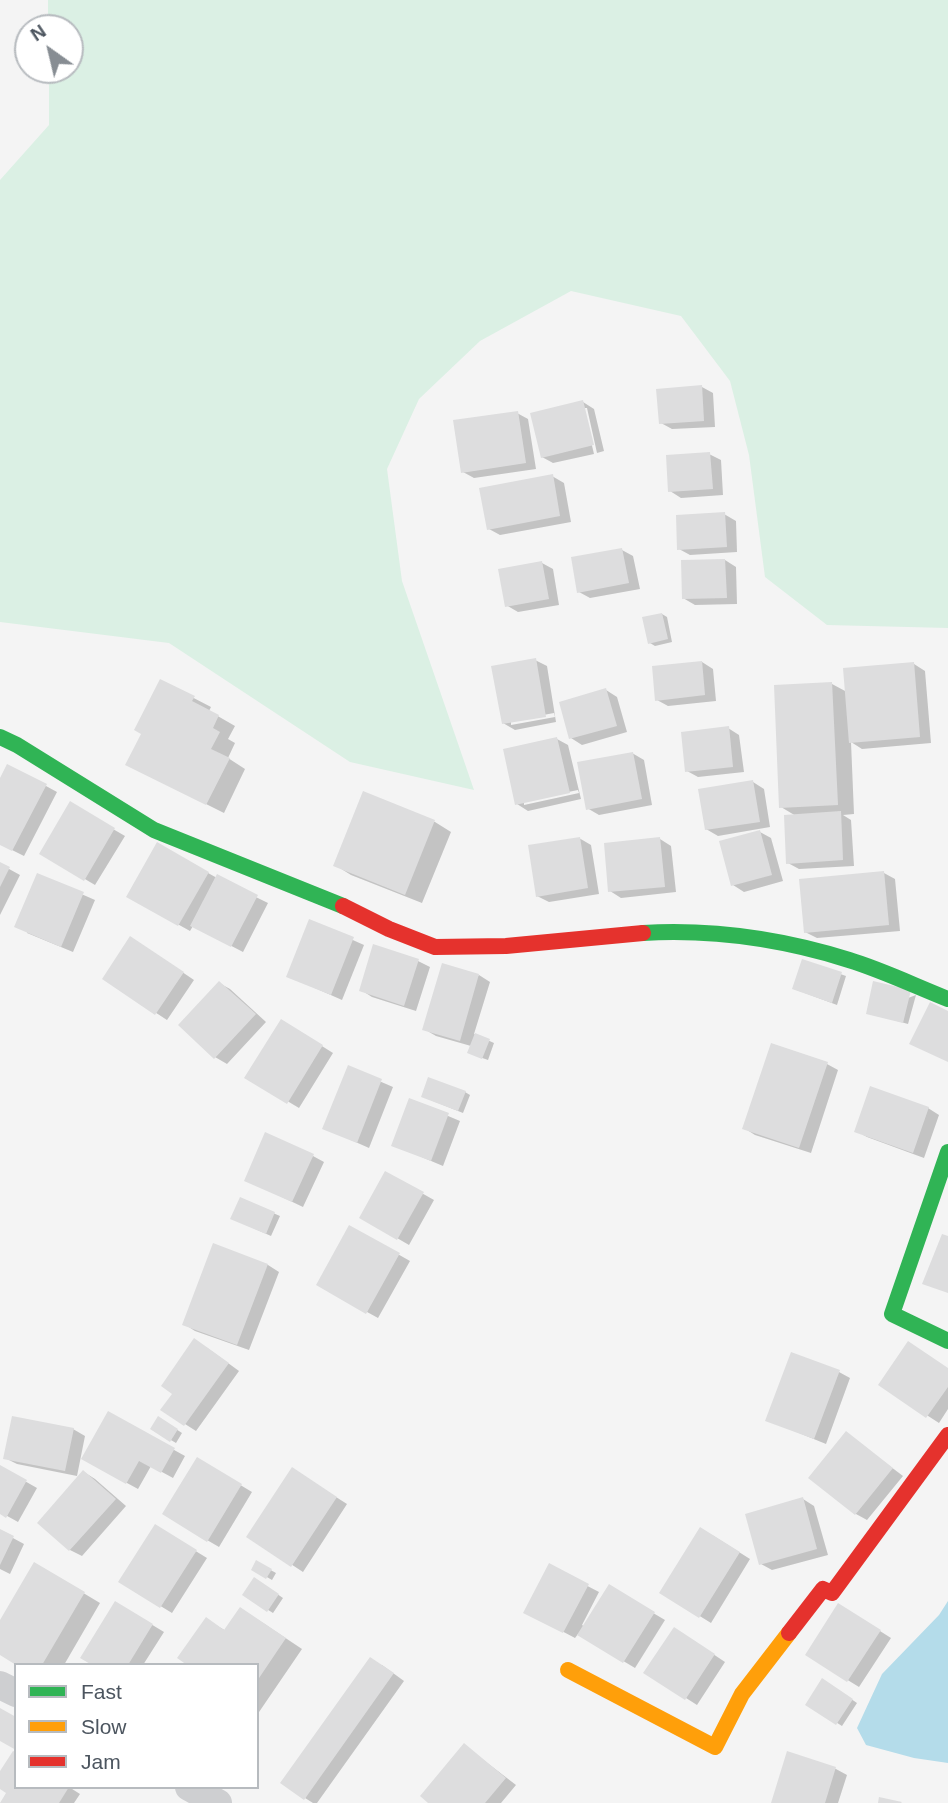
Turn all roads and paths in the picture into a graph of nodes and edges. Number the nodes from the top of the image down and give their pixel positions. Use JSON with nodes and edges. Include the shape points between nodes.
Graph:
{"nodes":[{"id":1,"x":0,"y":737,"type":"edge"},
{"id":2,"x":948,"y":999,"type":"edge"},
{"id":3,"x":948,"y":1152,"type":"edge"},
{"id":4,"x":948,"y":1341,"type":"edge"},
{"id":5,"x":948,"y":1435,"type":"edge"},
{"id":6,"x":568,"y":1670,"type":"dead end"},
{"id":7,"x":193,"y":1789,"type":"edge"},
{"id":8,"x":218,"y":1803,"type":"edge"}],
"edges":[{"from":1,"to":2,"type":"street","via":[[154,830],[435,947],[506,946],[664,932],[733,935],[783,942],[850,960]]},
{"from":3,"to":4,"type":"street","via":[[892,1314]]},
{"from":5,"to":6,"type":"street","via":[[832,1593],[823,1589],[742,1694],[715,1747]]},
{"from":7,"to":8,"type":"street"}]}
